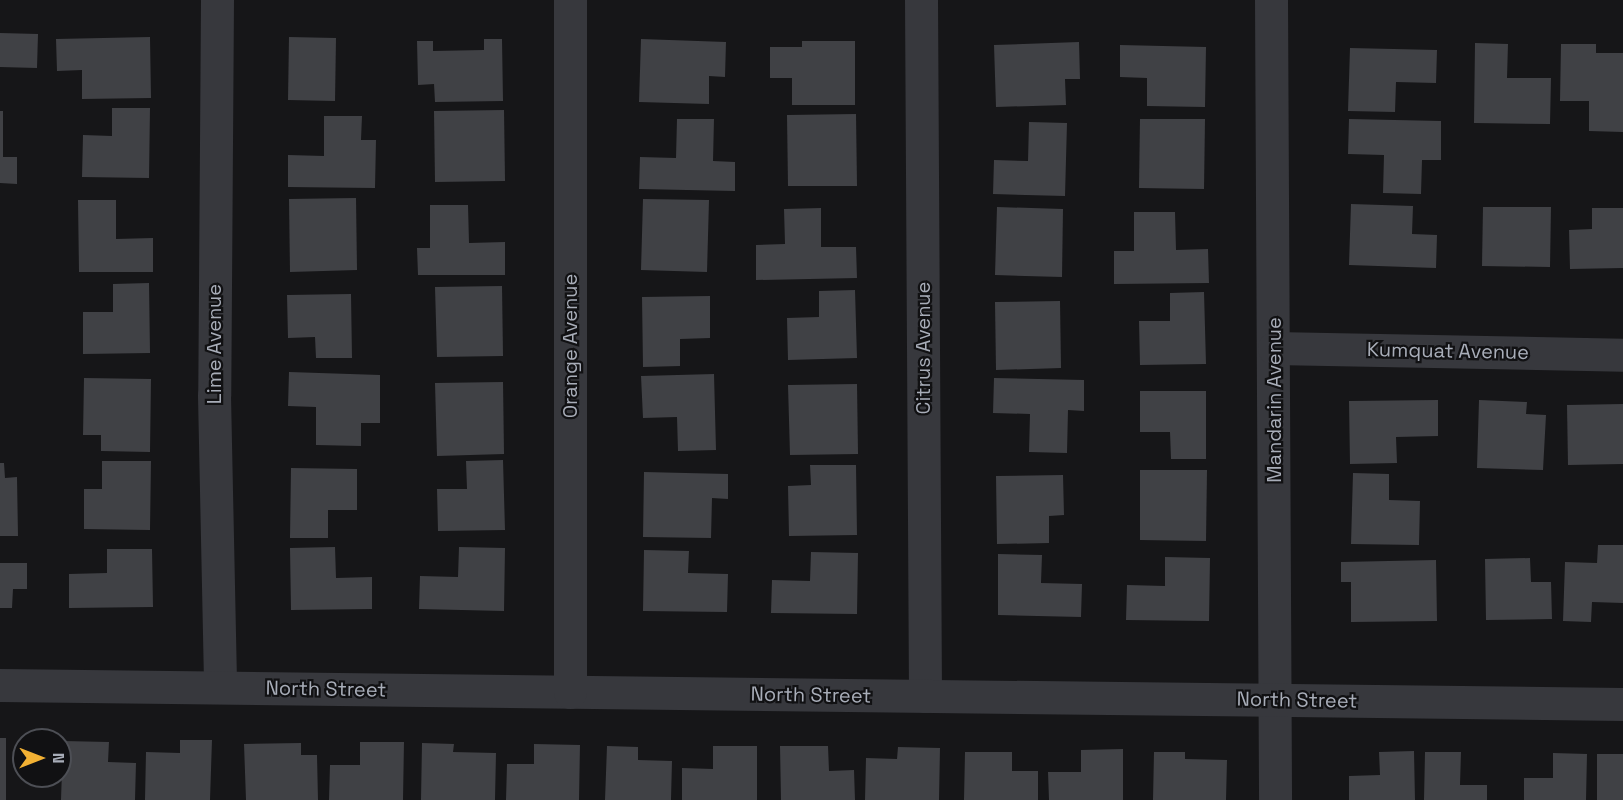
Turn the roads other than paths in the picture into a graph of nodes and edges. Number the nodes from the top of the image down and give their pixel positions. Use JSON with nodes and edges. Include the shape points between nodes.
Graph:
{"nodes":[{"id":1,"x":217,"y":0,"type":"edge"},
{"id":2,"x":570,"y":0,"type":"edge"},
{"id":3,"x":921,"y":0,"type":"edge"},
{"id":4,"x":1271,"y":0,"type":"edge"},
{"id":5,"x":1274,"y":348,"type":"junction"},
{"id":6,"x":1623,"y":355,"type":"edge"},
{"id":7,"x":0,"y":685,"type":"edge"},
{"id":8,"x":220,"y":687,"type":"junction"},
{"id":9,"x":570,"y":692,"type":"junction"},
{"id":10,"x":925,"y":696,"type":"junction"},
{"id":11,"x":1275,"y":700,"type":"junction"},
{"id":12,"x":1623,"y":704,"type":"edge"},
{"id":13,"x":1275,"y":800,"type":"edge"}],
"edges":[{"from":1,"to":8,"type":"street","name":"Lime Avenue","via":[[214,395]]},
{"from":2,"to":9,"type":"street","name":"Orange Avenue"},
{"from":3,"to":10,"type":"street","name":"Citrus Avenue"},
{"from":4,"to":5,"type":"street","name":"Mandarin Avenue"},
{"from":5,"to":6,"type":"street","name":"Kumquat Avenue"},
{"from":5,"to":11,"type":"street","name":"Mandarin Avenue"},
{"from":7,"to":8,"type":"street","name":"North Street"},
{"from":8,"to":9,"type":"street","name":"North Street"},
{"from":9,"to":10,"type":"street","name":"North Street"},
{"from":10,"to":11,"type":"street","name":"North Street"},
{"from":11,"to":12,"type":"street","name":"North Street"},
{"from":11,"to":13,"type":"street","name":"Mandarin Avenue"}]}
